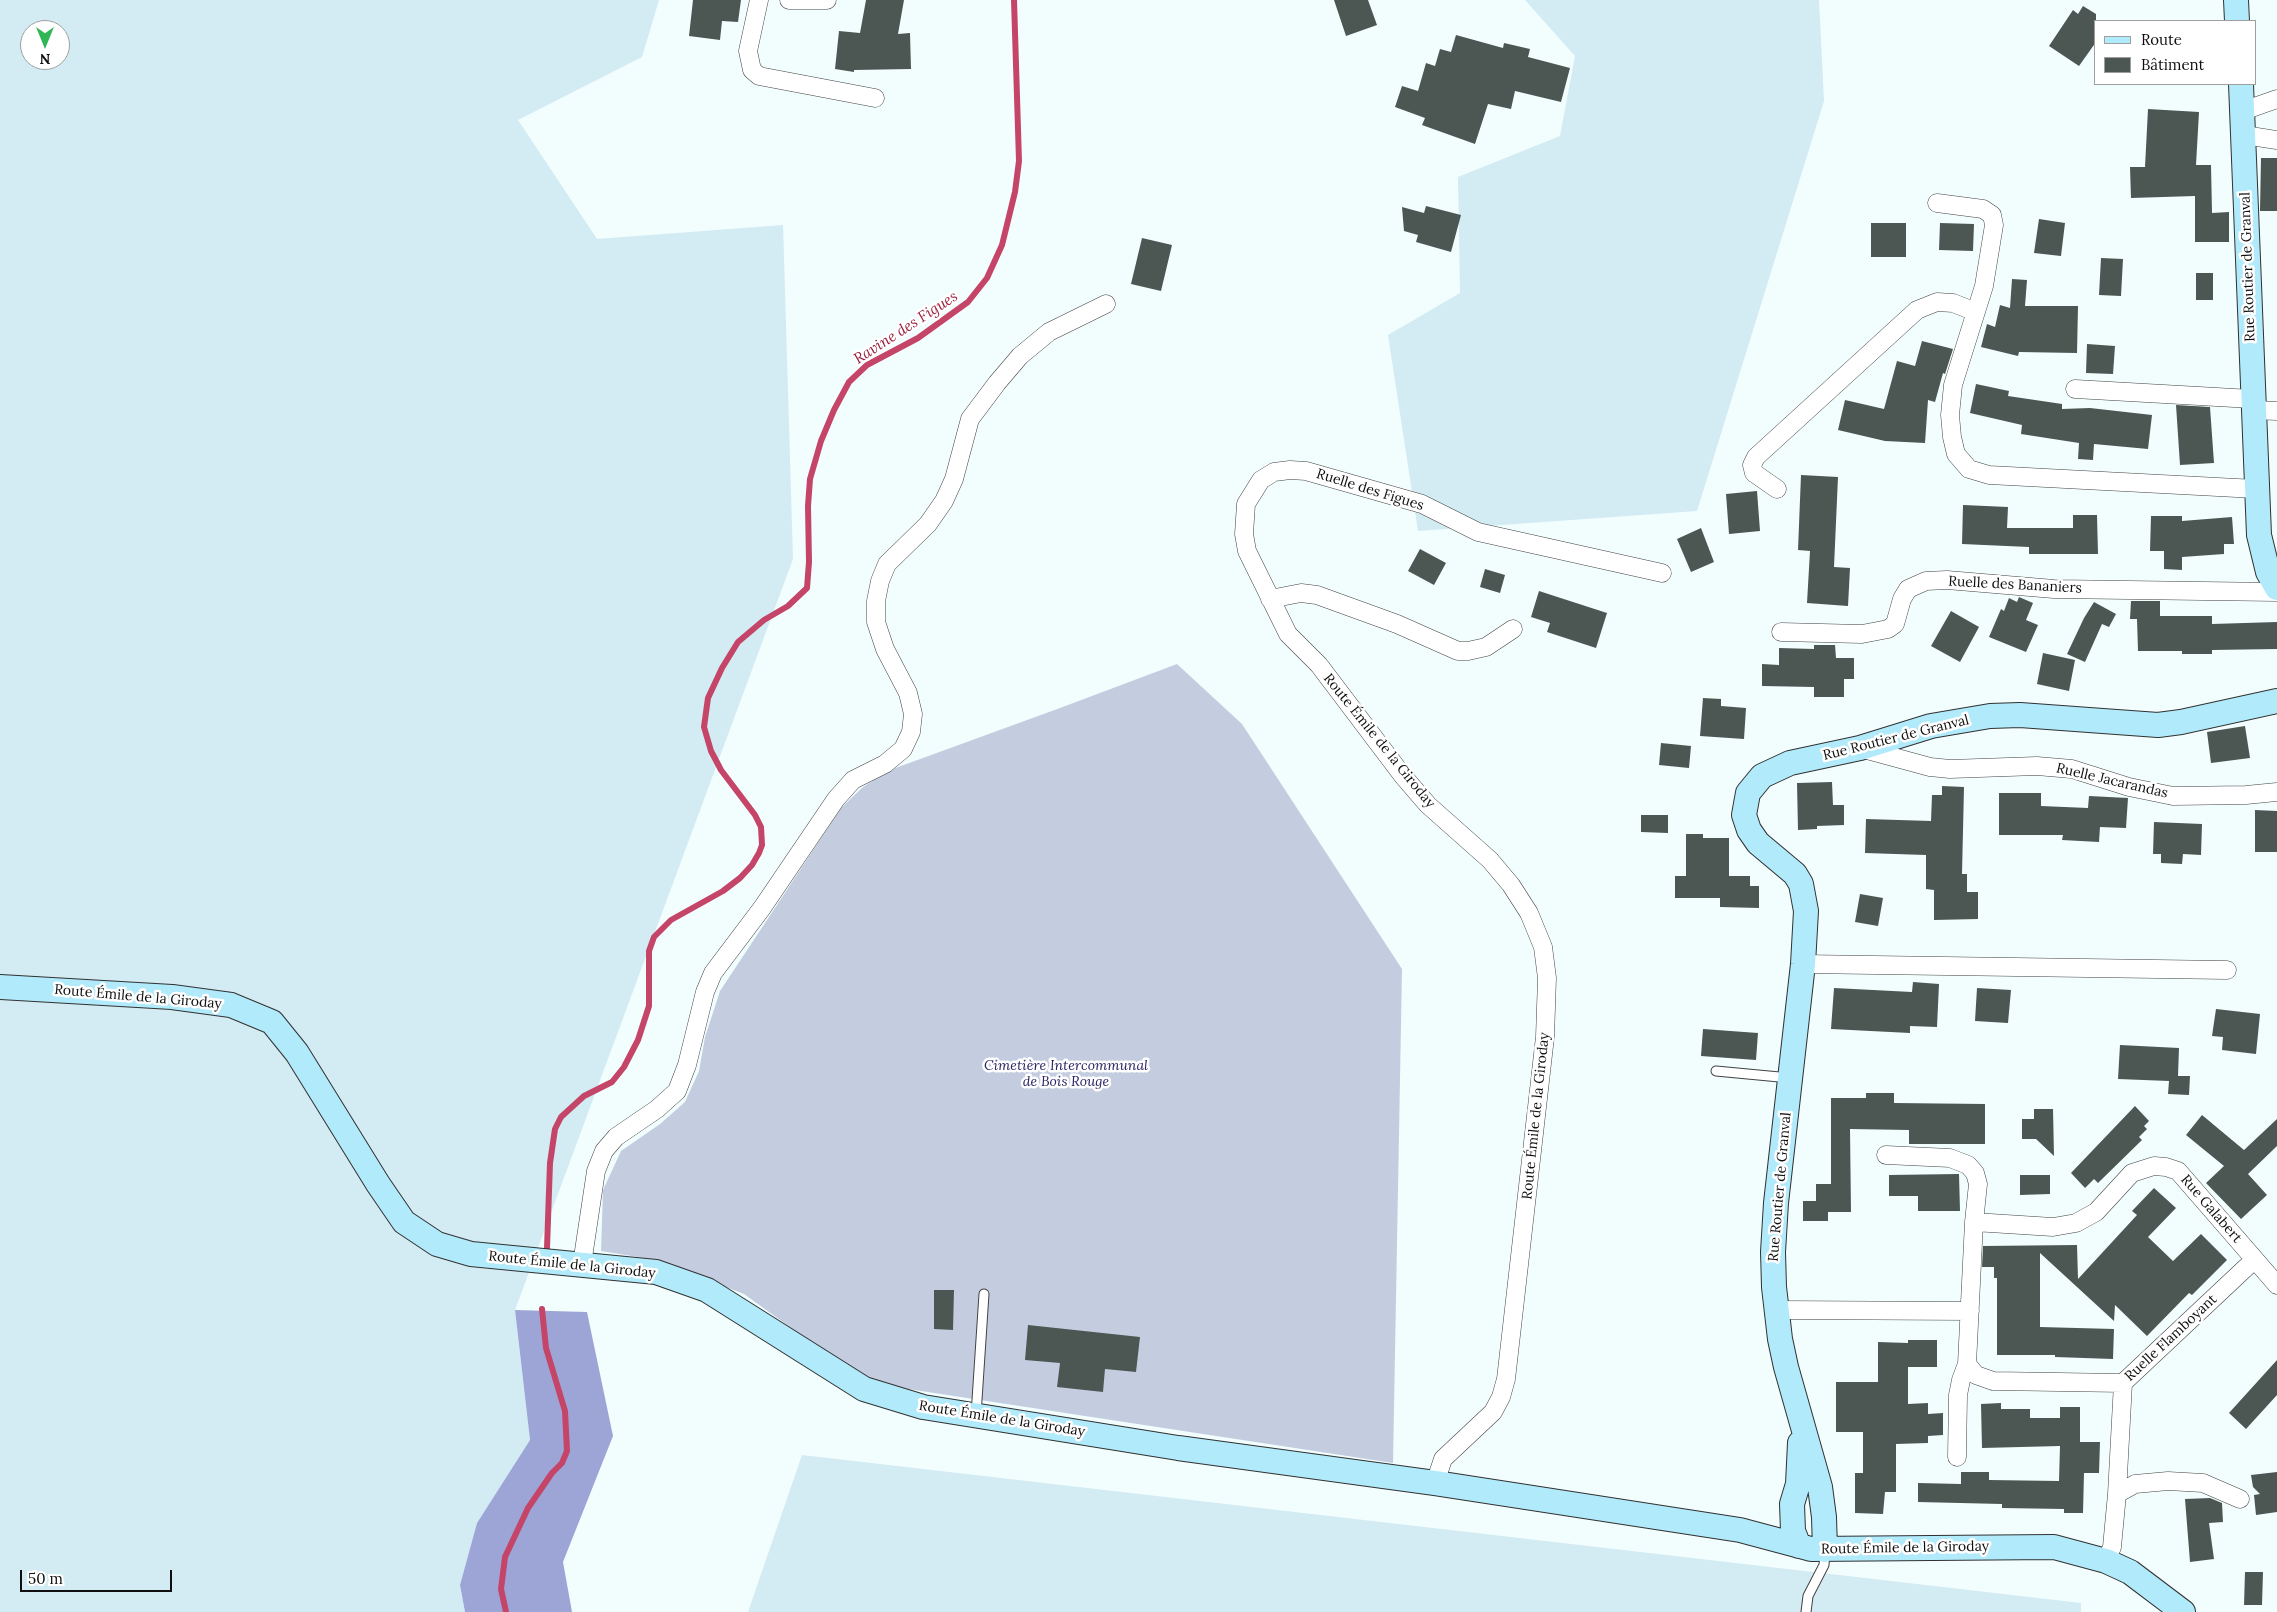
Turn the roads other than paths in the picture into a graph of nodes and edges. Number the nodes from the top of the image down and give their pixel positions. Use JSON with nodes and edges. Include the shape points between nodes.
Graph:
{"nodes":[{"id":1,"x":759,"y":0,"type":"edge"},
{"id":2,"x":789,"y":0,"type":"edge"},
{"id":3,"x":827,"y":0,"type":"edge"},
{"id":4,"x":2236,"y":0,"type":"edge"},
{"id":5,"x":2237,"y":20,"type":"edge"},
{"id":6,"x":2241,"y":85,"type":"edge"},
{"id":7,"x":875,"y":98,"type":"dead end"},
{"id":8,"x":2277,"y":99,"type":"edge"},
{"id":9,"x":2243,"y":111,"type":"junction"},
{"id":10,"x":2244,"y":135,"type":"junction"},
{"id":11,"x":2277,"y":140,"type":"edge"},
{"id":12,"x":1937,"y":203,"type":"dead end"},
{"id":13,"x":1106,"y":304,"type":"dead end"},
{"id":14,"x":1976,"y":312,"type":"junction"},
{"id":15,"x":2075,"y":389,"type":"dead end"},
{"id":16,"x":2253,"y":404,"type":"junction"},
{"id":17,"x":2277,"y":411,"type":"edge"},
{"id":18,"x":1777,"y":489,"type":"dead end"},
{"id":19,"x":2256,"y":489,"type":"junction"},
{"id":20,"x":1662,"y":573,"type":"dead end"},
{"id":21,"x":2277,"y":588,"type":"edge"},
{"id":22,"x":2277,"y":592,"type":"edge"},
{"id":23,"x":1270,"y":599,"type":"junction"},
{"id":24,"x":1513,"y":629,"type":"dead end"},
{"id":25,"x":1781,"y":632,"type":"dead end"},
{"id":26,"x":2277,"y":702,"type":"edge"},
{"id":27,"x":1860,"y":748,"type":"junction"},
{"id":28,"x":2277,"y":792,"type":"edge"},
{"id":29,"x":1803,"y":964,"type":"junction"},
{"id":30,"x":2227,"y":970,"type":"dead end"},
{"id":31,"x":0,"y":987,"type":"edge"},
{"id":32,"x":1716,"y":1071,"type":"dead end"},
{"id":33,"x":1790,"y":1078,"type":"junction"},
{"id":34,"x":1886,"y":1156,"type":"dead end"},
{"id":35,"x":1974,"y":1222,"type":"junction"},
{"id":36,"x":2254,"y":1260,"type":"junction"},
{"id":37,"x":582,"y":1264,"type":"junction"},
{"id":38,"x":2277,"y":1285,"type":"edge"},
{"id":39,"x":984,"y":1294,"type":"dead end"},
{"id":40,"x":1776,"y":1310,"type":"junction"},
{"id":41,"x":1970,"y":1311,"type":"junction"},
{"id":42,"x":1966,"y":1364,"type":"junction"},
{"id":43,"x":2123,"y":1383,"type":"junction"},
{"id":44,"x":1798,"y":1409,"type":"junction"},
{"id":45,"x":976,"y":1416,"type":"junction"},
{"id":46,"x":1957,"y":1457,"type":"dead end"},
{"id":47,"x":1435,"y":1483,"type":"junction"},
{"id":48,"x":2117,"y":1494,"type":"junction"},
{"id":49,"x":2240,"y":1499,"type":"dead end"},
{"id":50,"x":1792,"y":1504,"type":"junction"},
{"id":51,"x":1740,"y":1530,"type":"junction"},
{"id":52,"x":1799,"y":1546,"type":"junction"},
{"id":53,"x":1825,"y":1550,"type":"junction"},
{"id":54,"x":2106,"y":1561,"type":"junction"},
{"id":55,"x":1806,"y":1612,"type":"edge"},
{"id":56,"x":2183,"y":1612,"type":"edge"}],
"edges":[{"from":1,"to":7,"type":"street","via":[[748,60],[759,76]]},
{"from":2,"to":3,"type":"street"},
{"from":4,"to":5,"type":"main road"},
{"from":6,"to":9,"type":"main road","name":"Rue Routier de Granval"},
{"from":8,"to":9,"type":"street"},
{"from":9,"to":10,"type":"main road","name":"Rue Routier de Granval"},
{"from":10,"to":11,"type":"street"},
{"from":10,"to":16,"type":"main road","name":"Rue Routier de Granval"},
{"from":12,"to":14,"type":"street","via":[[1983,209],[1992,215],[1994,225],[1984,286]]},
{"from":13,"to":37,"type":"street","via":[[1049,332],[1020,356],[997,383],[970,419],[954,479],[944,501],[928,524],[887,564],[876,601],[876,622],[885,649],[908,693],[913,714],[911,732],[903,749],[885,764],[853,780],[836,798],[713,974],[704,992],[687,1065],[677,1091],[616,1137],[604,1151],[596,1171]]},
{"from":14,"to":18,"type":"street","via":[[1953,303],[1937,302],[1917,310],[1756,456],[1752,465],[1754,473]]},
{"from":14,"to":19,"type":"street","via":[[1953,385],[1950,415],[1956,454],[1969,469],[1989,475]]},
{"from":15,"to":16,"type":"street"},
{"from":16,"to":17,"type":"street"},
{"from":16,"to":19,"type":"main road","name":"Rue Routier de Granval"},
{"from":19,"to":21,"type":"main road","name":"Rue Routier de Granval","via":[[2259,535],[2268,572]]},
{"from":20,"to":23,"type":"street","name":"Ruelle des Figues","via":[[1478,532],[1422,504],[1306,471],[1290,470],[1274,472],[1261,480],[1246,504],[1244,534],[1247,551]]},
{"from":22,"to":25,"type":"street","name":"Ruelle des Bananiers","via":[[2054,589],[1926,581],[1908,589],[1896,624],[1888,629],[1862,634]]},
{"from":23,"to":24,"type":"street","via":[[1301,593],[1318,595],[1458,651],[1486,647]]},
{"from":23,"to":47,"type":"street","name":"Route Émile de la Giroday","via":[[1288,634],[1319,665],[1403,776],[1428,805],[1490,860],[1511,885],[1529,913],[1543,947],[1547,978],[1545,1037],[1506,1379],[1502,1397],[1493,1412],[1443,1459]]},
{"from":26,"to":27,"type":"main road","name":"Rue Routier de Granval","via":[[2158,725],[2020,715],[1990,716],[1931,726]]},
{"from":27,"to":28,"type":"street","name":"Ruelle Jacarandas","via":[[1930,767],[2037,766],[2072,769],[2129,787],[2173,796]]},
{"from":27,"to":29,"type":"main road","name":"Rue Routier de Granval","via":[[1790,763],[1762,776],[1748,793],[1744,815],[1749,830],[1758,843],[1795,874],[1801,884],[1806,911]]},
{"from":29,"to":30,"type":"street"},
{"from":29,"to":33,"type":"main road","name":"Rue Routier de Granval"},
{"from":31,"to":37,"type":"main road","name":"Route Émile de la Giroday","via":[[172,997],[231,1005],[272,1022],[298,1053],[404,1222],[437,1244],[471,1254]]},
{"from":32,"to":33,"type":"lane"},
{"from":33,"to":40,"type":"main road","name":"Rue Routier de Granval","via":[[1775,1213]]},
{"from":34,"to":35,"type":"street","via":[[1950,1158],[1968,1165],[1978,1184]]},
{"from":35,"to":36,"type":"street","name":"Rue Galabert","via":[[2053,1227],[2076,1223],[2096,1212],[2132,1173],[2154,1166],[2166,1167],[2178,1171]]},
{"from":35,"to":41,"type":"street"},
{"from":36,"to":38,"type":"street"},
{"from":36,"to":43,"type":"street","name":"Ruelle Flamboyant"},
{"from":37,"to":45,"type":"main road","name":"Route Émile de la Giroday","via":[[656,1272],[707,1290],[864,1389],[923,1407]]},
{"from":39,"to":45,"type":"lane"},
{"from":40,"to":41,"type":"street"},
{"from":40,"to":44,"type":"main road","name":"Rue Routier de Granval"},
{"from":41,"to":42,"type":"street"},
{"from":42,"to":43,"type":"street","via":[[1976,1375],[1993,1381]]},
{"from":42,"to":46,"type":"street","via":[[1958,1395]]},
{"from":43,"to":48,"type":"street","name":"Ruelle Flamboyant"},
{"from":44,"to":50,"type":"main road","name":"Rue Routier de Granval","via":[[1801,1456]]},
{"from":44,"to":53,"type":"main road","name":"Rue Routier de Granval","via":[[1820,1487]]},
{"from":45,"to":47,"type":"main road","name":"Route Émile de la Giroday"},
{"from":47,"to":51,"type":"main road","name":"Route Émile de la Giroday"},
{"from":48,"to":49,"type":"street","via":[[2135,1484],[2168,1481],[2203,1483]]},
{"from":48,"to":54,"type":"street","name":"Ruelle Flamboyant","via":[[2112,1548]]},
{"from":50,"to":51,"type":"main road","name":"Rue Routier de Granval","via":[[1772,1525]]},
{"from":50,"to":52,"type":"main road","name":"Rue Routier de Granval","via":[[1793,1531]]},
{"from":51,"to":52,"type":"main road","name":"Route Émile de la Giroday"},
{"from":52,"to":53,"type":"main road","name":"Route Émile de la Giroday"},
{"from":53,"to":54,"type":"main road","name":"Route Émile de la Giroday","via":[[2054,1548]]},
{"from":53,"to":55,"type":"lane","via":[[1824,1565],[1808,1596]]},
{"from":54,"to":56,"type":"main road","name":"Route Émile de la Giroday","via":[[2130,1572]]}]}
